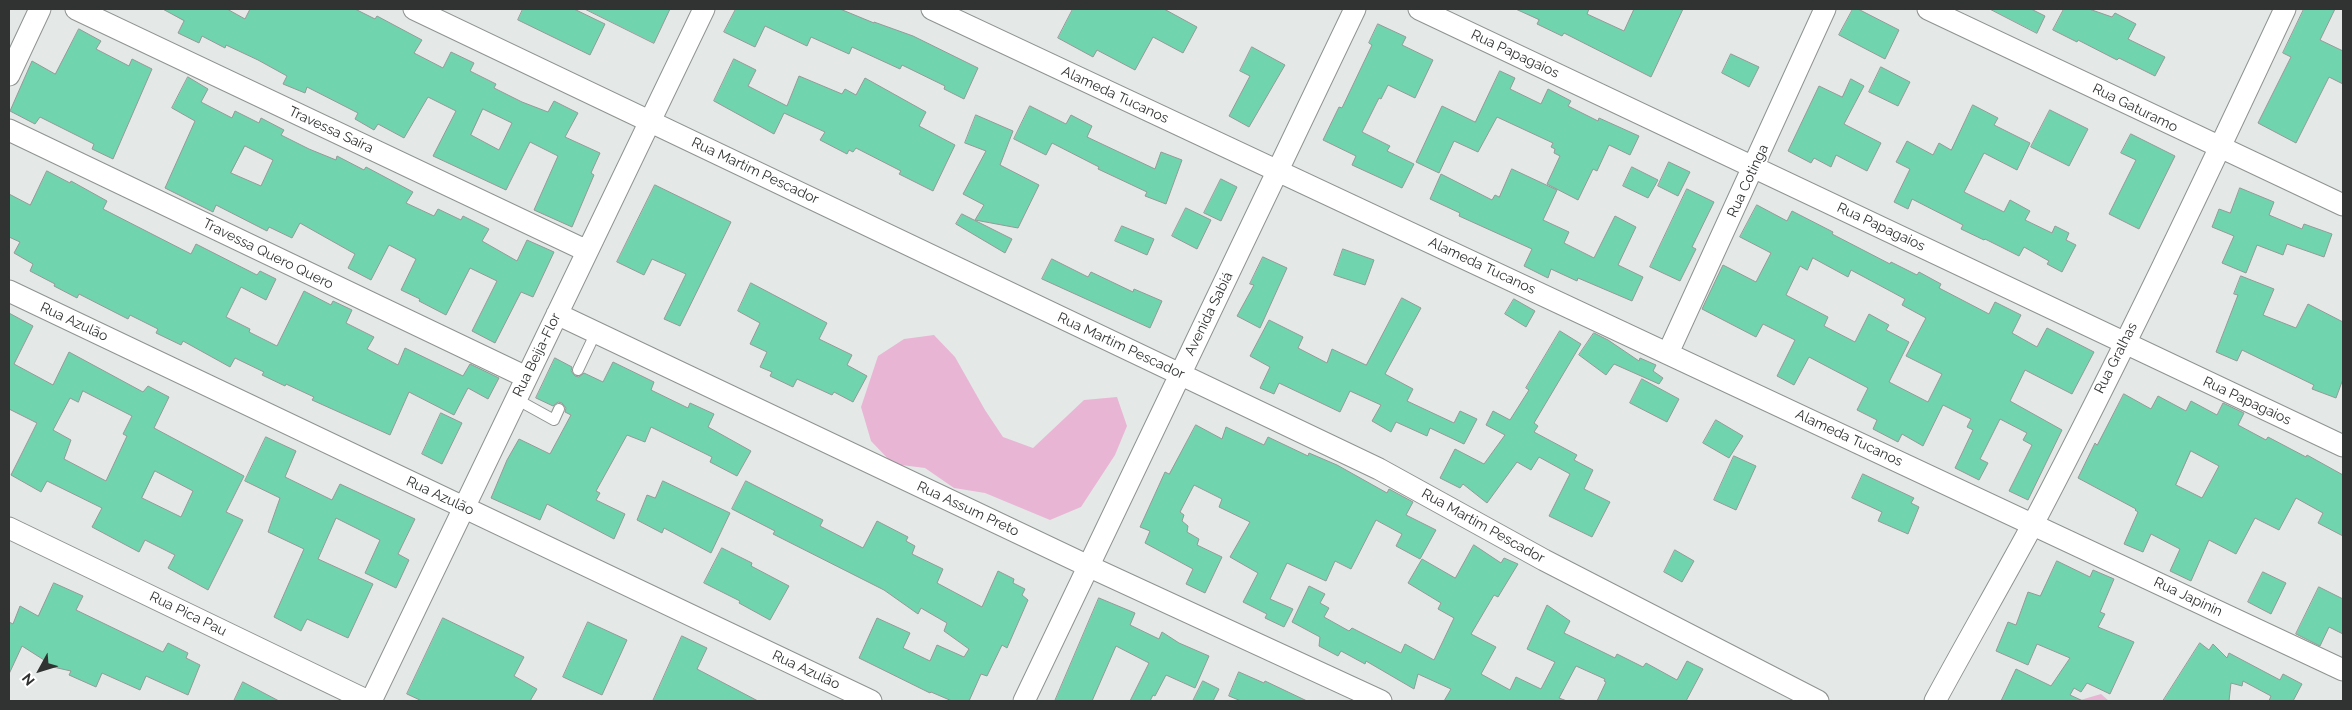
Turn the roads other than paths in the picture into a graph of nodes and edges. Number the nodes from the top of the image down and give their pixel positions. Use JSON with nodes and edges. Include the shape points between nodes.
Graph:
{"nodes":[{"id":1,"x":40,"y":9,"type":"edge"},
{"id":2,"x":76,"y":9,"type":"edge"},
{"id":3,"x":414,"y":9,"type":"edge"},
{"id":4,"x":704,"y":9,"type":"edge"},
{"id":5,"x":932,"y":9,"type":"edge"},
{"id":6,"x":1355,"y":9,"type":"edge"},
{"id":7,"x":1419,"y":9,"type":"edge"},
{"id":8,"x":1825,"y":9,"type":"edge"},
{"id":9,"x":1928,"y":9,"type":"edge"},
{"id":10,"x":2285,"y":9,"type":"edge"},
{"id":11,"x":9,"y":75,"type":"edge"},
{"id":12,"x":650,"y":121,"type":"junction"},
{"id":13,"x":9,"y":130,"type":"edge"},
{"id":14,"x":2220,"y":148,"type":"junction"},
{"id":15,"x":1755,"y":167,"type":"junction"},
{"id":16,"x":1277,"y":170,"type":"junction"},
{"id":17,"x":2343,"y":205,"type":"edge"},
{"id":18,"x":587,"y":251,"type":"junction"},
{"id":19,"x":9,"y":291,"type":"edge"},
{"id":20,"x":557,"y":314,"type":"junction"},
{"id":21,"x":596,"y":332,"type":"junction"},
{"id":22,"x":2124,"y":343,"type":"junction"},
{"id":23,"x":1668,"y":353,"type":"junction"},
{"id":24,"x":578,"y":370,"type":"dead end"},
{"id":25,"x":1180,"y":374,"type":"junction"},
{"id":26,"x":526,"y":377,"type":"junction"},
{"id":27,"x":516,"y":399,"type":"junction"},
{"id":28,"x":559,"y":409,"type":"dead end"},
{"id":29,"x":2343,"y":446,"type":"edge"},
{"id":30,"x":464,"y":507,"type":"junction"},
{"id":31,"x":2032,"y":524,"type":"junction"},
{"id":32,"x":9,"y":528,"type":"edge"},
{"id":33,"x":1088,"y":566,"type":"junction"},
{"id":34,"x":2343,"y":670,"type":"edge"},
{"id":35,"x":369,"y":701,"type":"edge"},
{"id":36,"x":871,"y":701,"type":"edge"},
{"id":37,"x":1024,"y":701,"type":"edge"},
{"id":38,"x":1381,"y":701,"type":"edge"},
{"id":39,"x":1818,"y":701,"type":"edge"},
{"id":40,"x":1935,"y":701,"type":"edge"}],
"edges":[{"from":1,"to":11,"type":"street"},
{"from":2,"to":18,"type":"street","name":"Travessa Saíra"},
{"from":3,"to":12,"type":"street","name":"Rua Martim Pescador"},
{"from":4,"to":12,"type":"street","name":"Rua Beija-Flor"},
{"from":5,"to":16,"type":"street","name":"Alameda Tucanos"},
{"from":6,"to":16,"type":"street","name":"Avenida Sabiá"},
{"from":7,"to":15,"type":"street","name":"Rua Papagaios"},
{"from":8,"to":15,"type":"street","name":"Rua Cotinga"},
{"from":9,"to":14,"type":"street","name":"Rua Gaturamo"},
{"from":10,"to":14,"type":"street","name":"Rua Gralhas"},
{"from":12,"to":18,"type":"street","name":"Rua Beija-Flor"},
{"from":12,"to":25,"type":"street","name":"Rua Martim Pescador"},
{"from":13,"to":26,"type":"street","name":"Travessa Quero Quero"},
{"from":14,"to":17,"type":"street","name":"Rua Gaturamo"},
{"from":14,"to":22,"type":"street","name":"Rua Gralhas"},
{"from":15,"to":22,"type":"street","name":"Rua Papagaios"},
{"from":15,"to":23,"type":"street","name":"Rua Cotinga"},
{"from":16,"to":23,"type":"street","name":"Alameda Tucanos"},
{"from":16,"to":25,"type":"street","name":"Avenida Sabiá"},
{"from":18,"to":20,"type":"street","name":"Rua Beija-Flor"},
{"from":19,"to":30,"type":"street","name":"Rua Azulão"},
{"from":20,"to":21,"type":"street","name":"Rua Assum Preto"},
{"from":20,"to":26,"type":"street","name":"Rua Beija-Flor"},
{"from":21,"to":24,"type":"lane"},
{"from":21,"to":33,"type":"street","name":"Rua Assum Preto"},
{"from":22,"to":29,"type":"street","name":"Rua Papagaios"},
{"from":22,"to":31,"type":"street","name":"Rua Gralhas"},
{"from":23,"to":31,"type":"street","name":"Alameda Tucanos"},
{"from":25,"to":33,"type":"street","name":"Avenida Sabiá"},
{"from":25,"to":39,"type":"street","name":"Rua Martim Pescador","via":[[1379,469],[1544,560]]},
{"from":26,"to":27,"type":"street","name":"Rua Beija-Flor"},
{"from":27,"to":28,"type":"lane","via":[[554,420]]},
{"from":27,"to":30,"type":"street","name":"Rua Beija-Flor"},
{"from":30,"to":35,"type":"street","name":"Rua Beija-Flor"},
{"from":30,"to":36,"type":"street","name":"Rua Azulão"},
{"from":31,"to":34,"type":"street","name":"Rua Japinin"},
{"from":31,"to":40,"type":"street","name":"Rua Gralhas"},
{"from":32,"to":35,"type":"street","name":"Rua Pica Pau"},
{"from":33,"to":37,"type":"street","name":"Avenida Sabiá"},
{"from":33,"to":38,"type":"street","name":"Rua Assum Preto"}]}
